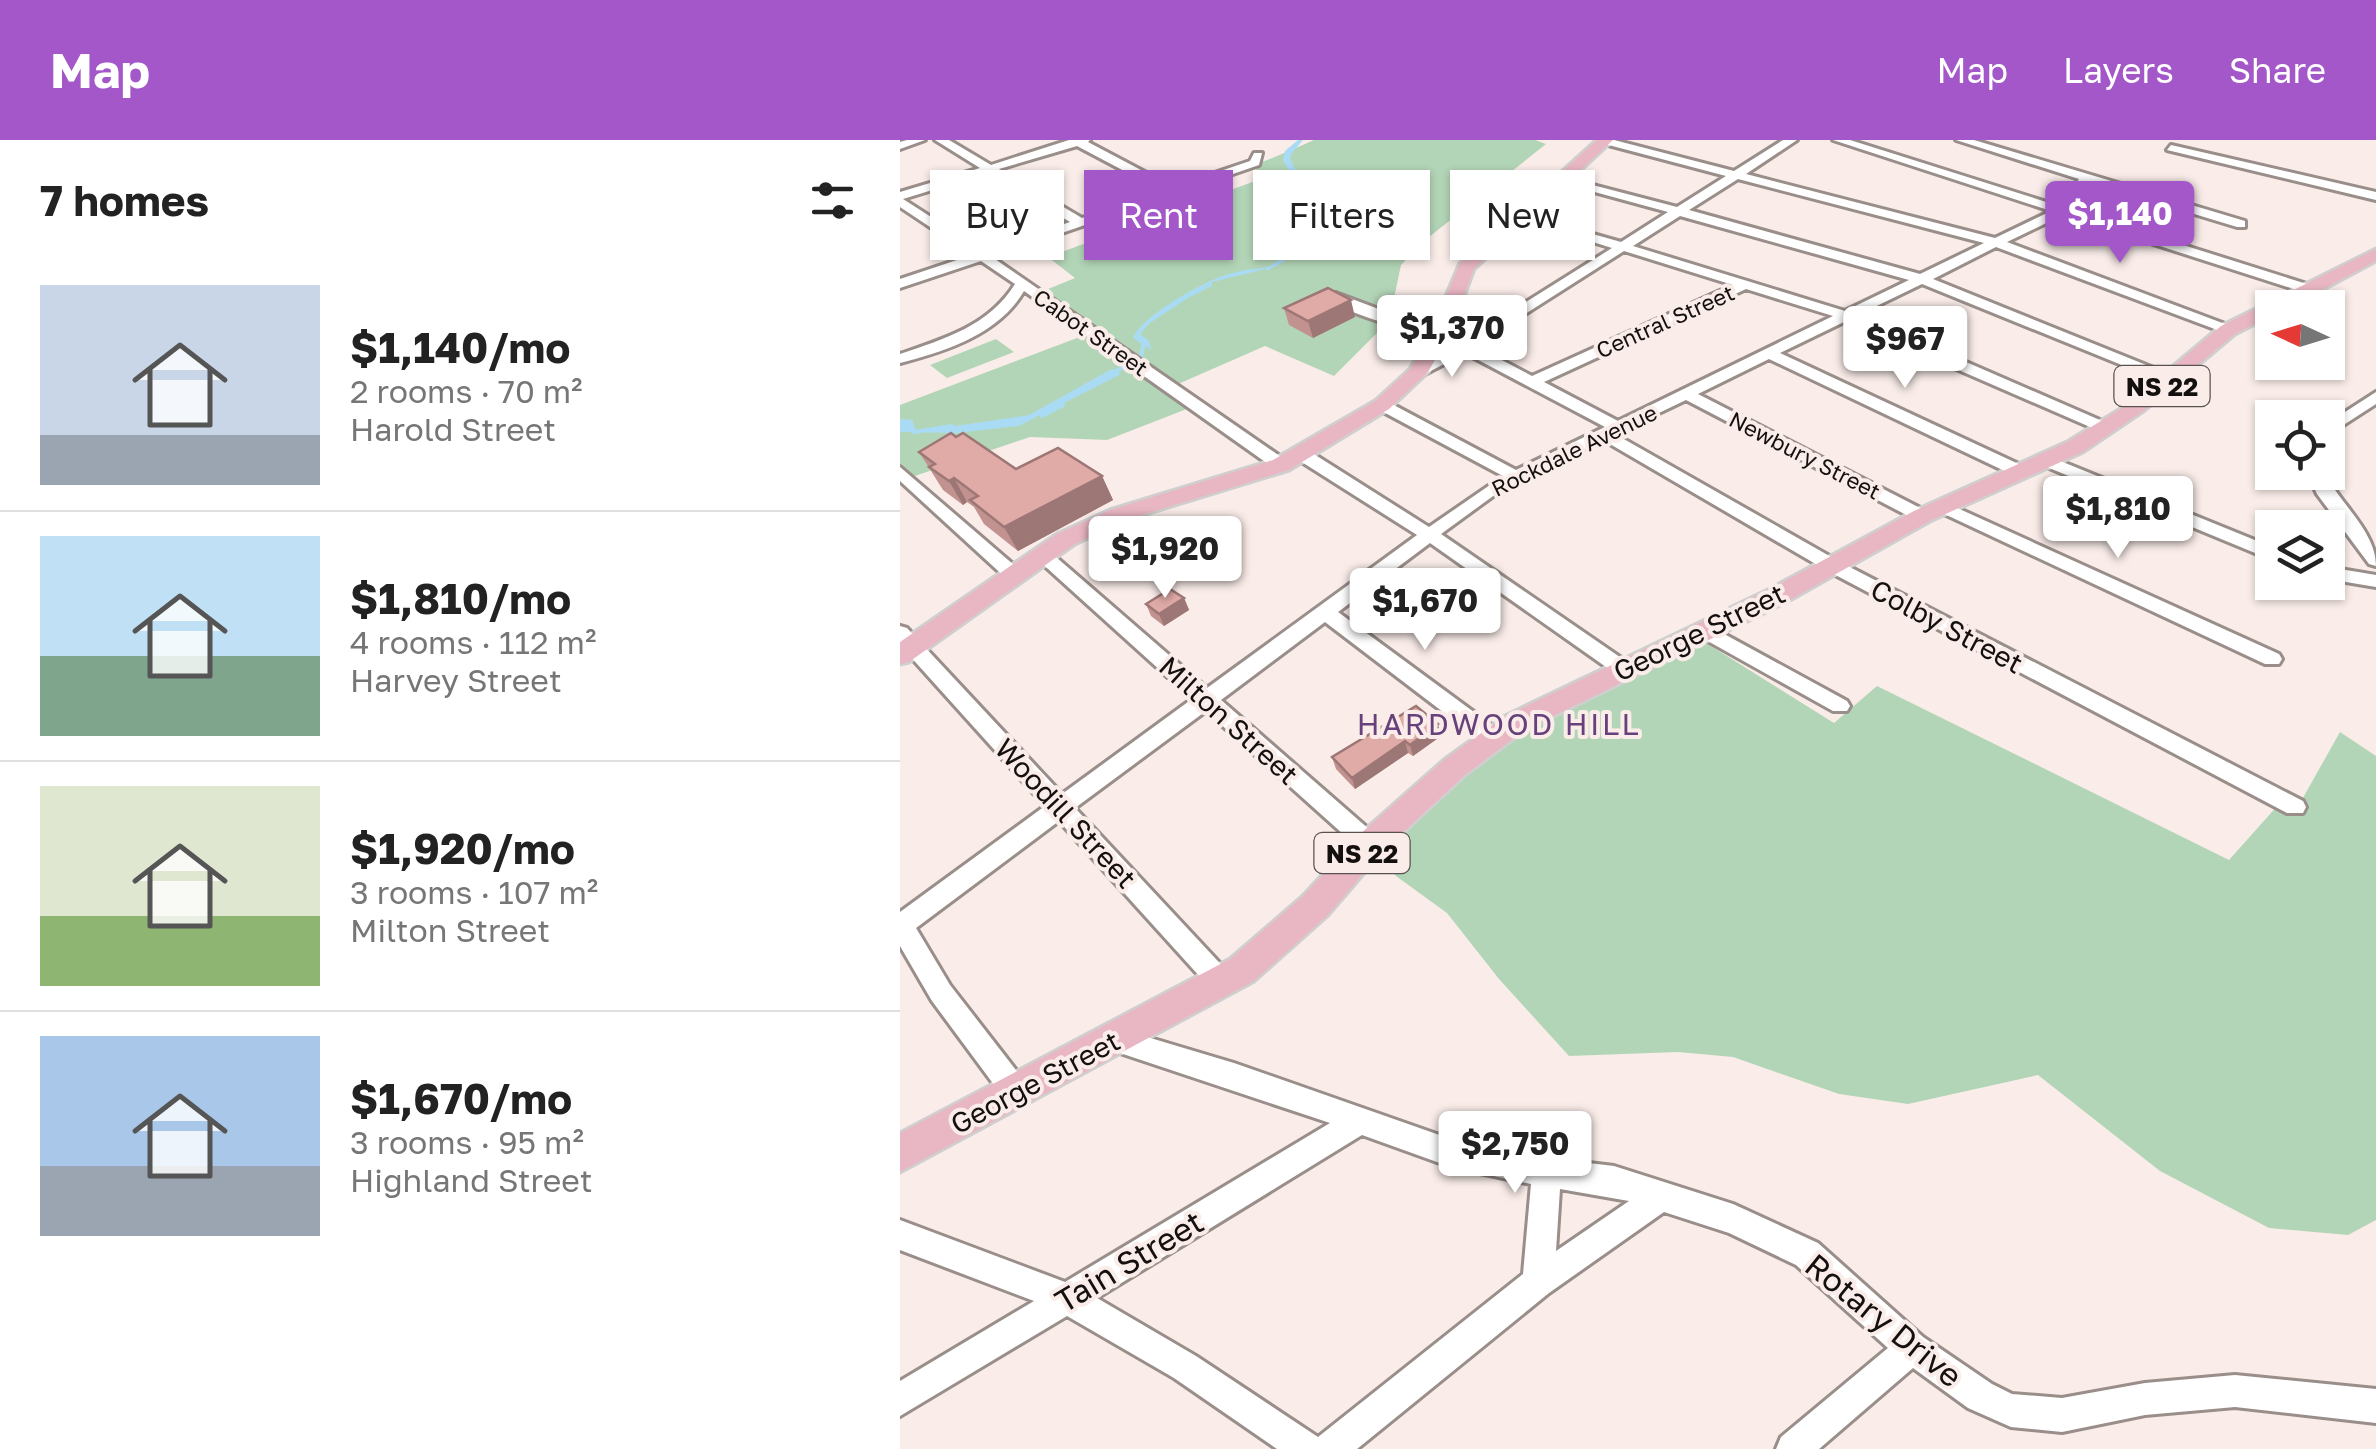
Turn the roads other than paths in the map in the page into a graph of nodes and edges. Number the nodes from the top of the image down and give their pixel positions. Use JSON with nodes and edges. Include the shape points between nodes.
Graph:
{"nodes":[{"id":1,"x":919,"y":140,"type":"edge"},
{"id":2,"x":940,"y":140,"type":"edge"},
{"id":3,"x":1791,"y":140,"type":"edge"},
{"id":4,"x":1838,"y":140,"type":"edge"},
{"id":5,"x":1962,"y":140,"type":"edge"},
{"id":6,"x":1079,"y":141,"type":"edge"},
{"id":7,"x":1605,"y":141,"type":"edge"},
{"id":8,"x":900,"y":146,"type":"edge"},
{"id":9,"x":2171,"y":148,"type":"dead end"},
{"id":10,"x":1258,"y":156,"type":"dead end"},
{"id":11,"x":990,"y":169,"type":"junction"},
{"id":12,"x":1133,"y":170,"type":"edge"},
{"id":13,"x":1233,"y":170,"type":"edge"},
{"id":14,"x":1572,"y":170,"type":"edge"},
{"id":15,"x":1736,"y":176,"type":"junction"},
{"id":16,"x":2086,"y":178,"type":"junction"},
{"id":17,"x":1595,"y":188,"type":"edge"},
{"id":18,"x":2376,"y":196,"type":"edge"},
{"id":19,"x":900,"y":199,"type":"edge"},
{"id":20,"x":2061,"y":211,"type":"junction"},
{"id":21,"x":1679,"y":212,"type":"junction"},
{"id":22,"x":930,"y":220,"type":"edge"},
{"id":23,"x":1084,"y":221,"type":"edge"},
{"id":24,"x":1080,"y":222,"type":"junction"},
{"id":25,"x":2242,"y":224,"type":"dead end"},
{"id":26,"x":1064,"y":227,"type":"edge"},
{"id":27,"x":1595,"y":237,"type":"edge"},
{"id":28,"x":1996,"y":243,"type":"junction"},
{"id":29,"x":1621,"y":248,"type":"junction"},
{"id":30,"x":2376,"y":254,"type":"edge"},
{"id":31,"x":969,"y":260,"type":"edge"},
{"id":32,"x":987,"y":260,"type":"edge"},
{"id":33,"x":1473,"y":260,"type":"edge"},
{"id":34,"x":1922,"y":279,"type":"junction"},
{"id":35,"x":900,"y":284,"type":"edge"},
{"id":36,"x":1022,"y":284,"type":"junction"},
{"id":37,"x":1744,"y":285,"type":"junction"},
{"id":38,"x":2305,"y":288,"type":"junction"},
{"id":39,"x":2302,"y":290,"type":"edge"},
{"id":40,"x":1331,"y":296,"type":"edge"},
{"id":41,"x":1052,"y":306,"type":"junction"},
{"id":42,"x":1003,"y":310,"type":"junction"},
{"id":43,"x":1847,"y":316,"type":"junction"},
{"id":44,"x":2255,"y":317,"type":"edge"},
{"id":45,"x":2228,"y":330,"type":"junction"},
{"id":46,"x":1440,"y":334,"type":"junction"},
{"id":47,"x":1464,"y":348,"type":"junction"},
{"id":48,"x":1770,"y":354,"type":"junction"},
{"id":49,"x":900,"y":360,"type":"edge"},
{"id":50,"x":1418,"y":372,"type":"junction"},
{"id":51,"x":2170,"y":380,"type":"junction"},
{"id":52,"x":1531,"y":382,"type":"junction"},
{"id":53,"x":1688,"y":394,"type":"junction"},
{"id":54,"x":2376,"y":397,"type":"edge"},
{"id":55,"x":1382,"y":404,"type":"junction"},
{"id":56,"x":2345,"y":418,"type":"edge"},
{"id":57,"x":2103,"y":427,"type":"junction"},
{"id":58,"x":1612,"y":432,"type":"junction"},
{"id":59,"x":1303,"y":455,"type":"junction"},
{"id":60,"x":2048,"y":461,"type":"junction"},
{"id":61,"x":1281,"y":465,"type":"junction"},
{"id":62,"x":2019,"y":471,"type":"junction"},
{"id":63,"x":1514,"y":476,"type":"junction"},
{"id":64,"x":905,"y":484,"type":"edge"},
{"id":65,"x":2324,"y":490,"type":"edge"},
{"id":66,"x":1933,"y":512,"type":"junction"},
{"id":67,"x":1429,"y":534,"type":"junction"},
{"id":68,"x":2255,"y":547,"type":"edge"},
{"id":69,"x":1043,"y":555,"type":"junction"},
{"id":70,"x":2376,"y":560,"type":"edge"},
{"id":71,"x":1833,"y":566,"type":"junction"},
{"id":72,"x":1014,"y":575,"type":"junction"},
{"id":73,"x":2345,"y":576,"type":"edge"},
{"id":74,"x":2376,"y":581,"type":"edge"},
{"id":75,"x":1324,"y":611,"type":"junction"},
{"id":76,"x":1704,"y":630,"type":"junction"},
{"id":77,"x":904,"y":645,"type":"edge"},
{"id":78,"x":2272,"y":659,"type":"dead end"},
{"id":79,"x":1622,"y":668,"type":"junction"},
{"id":80,"x":1206,"y":699,"type":"junction"},
{"id":81,"x":1840,"y":706,"type":"dead end"},
{"id":82,"x":1492,"y":738,"type":"junction"},
{"id":83,"x":1060,"y":807,"type":"junction"},
{"id":84,"x":2295,"y":807,"type":"dead end"},
{"id":85,"x":1370,"y":844,"type":"junction"},
{"id":86,"x":901,"y":924,"type":"edge"},
{"id":87,"x":1220,"y":981,"type":"junction"},
{"id":88,"x":1118,"y":1040,"type":"junction"},
{"id":89,"x":1016,"y":1092,"type":"junction"},
{"id":90,"x":1358,"y":1122,"type":"junction"},
{"id":91,"x":900,"y":1152,"type":"edge"},
{"id":92,"x":1547,"y":1172,"type":"junction"},
{"id":93,"x":1663,"y":1194,"type":"junction"},
{"id":94,"x":900,"y":1235,"type":"edge"},
{"id":95,"x":1538,"y":1282,"type":"junction"},
{"id":96,"x":1066,"y":1298,"type":"junction"},
{"id":97,"x":1912,"y":1348,"type":"junction"},
{"id":98,"x":900,"y":1400,"type":"edge"},
{"id":99,"x":2376,"y":1406,"type":"edge"},
{"id":100,"x":1307,"y":1449,"type":"edge"},
{"id":101,"x":1330,"y":1449,"type":"edge"},
{"id":102,"x":1794,"y":1449,"type":"edge"}],
"edges":[{"from":1,"to":8,"type":"street"},
{"from":2,"to":11,"type":"street"},
{"from":3,"to":15,"type":"street"},
{"from":4,"to":20,"type":"street"},
{"from":5,"to":16,"type":"street"},
{"from":6,"to":11,"type":"street"},
{"from":6,"to":12,"type":"street"},
{"from":7,"to":14,"type":"main road"},
{"from":7,"to":15,"type":"street"},
{"from":9,"to":18,"type":"street"},
{"from":10,"to":13,"type":"street"},
{"from":11,"to":19,"type":"street"},
{"from":11,"to":24,"type":"street"},
{"from":15,"to":21,"type":"street"},
{"from":15,"to":28,"type":"street"},
{"from":16,"to":20,"type":"street","name":"Rockdale Avenue"},
{"from":16,"to":25,"type":"street"},
{"from":17,"to":21,"type":"street"},
{"from":19,"to":22,"type":"street","name":"Cabot Street"},
{"from":20,"to":28,"type":"street","name":"Rockdale Avenue"},
{"from":20,"to":38,"type":"street"},
{"from":21,"to":29,"type":"street"},
{"from":21,"to":34,"type":"street"},
{"from":23,"to":24,"type":"street"},
{"from":24,"to":26,"type":"street"},
{"from":27,"to":29,"type":"street"},
{"from":28,"to":34,"type":"street","name":"Rockdale Avenue"},
{"from":28,"to":45,"type":"street"},
{"from":29,"to":37,"type":"street"},
{"from":29,"to":47,"type":"street"},
{"from":30,"to":38,"type":"main road","name":"George Street","number":"NS 22"},
{"from":31,"to":35,"type":"street"},
{"from":32,"to":36,"type":"street","name":"Cabot Street"},
{"from":33,"to":46,"type":"main road"},
{"from":34,"to":43,"type":"street","name":"Rockdale Avenue"},
{"from":34,"to":51,"type":"street"},
{"from":36,"to":41,"type":"street","name":"Cabot Street"},
{"from":36,"to":42,"type":"street"},
{"from":37,"to":43,"type":"street"},
{"from":37,"to":52,"type":"street","name":"Central Street"},
{"from":38,"to":39,"type":"main road","name":"George Street","number":"NS 22"},
{"from":40,"to":46,"type":"street","name":"Colby Street"},
{"from":41,"to":42,"type":"street"},
{"from":41,"to":61,"type":"street","name":"Cabot Street"},
{"from":42,"to":49,"type":"street","via":[[972,332]]},
{"from":43,"to":48,"type":"street","name":"Rockdale Avenue"},
{"from":43,"to":57,"type":"street"},
{"from":44,"to":45,"type":"main road","name":"George Street","number":"NS 22"},
{"from":45,"to":51,"type":"main road","name":"George Street","number":"NS 22"},
{"from":46,"to":47,"type":"street","name":"Colby Street"},
{"from":46,"to":50,"type":"main road"},
{"from":47,"to":50,"type":"street"},
{"from":47,"to":52,"type":"street","name":"Colby Street"},
{"from":48,"to":53,"type":"street","name":"Rockdale Avenue"},
{"from":48,"to":62,"type":"street"},
{"from":50,"to":55,"type":"main road"},
{"from":51,"to":57,"type":"main road","name":"George Street","number":"NS 22"},
{"from":52,"to":58,"type":"street","name":"Colby Street"},
{"from":53,"to":58,"type":"street","name":"Rockdale Avenue"},
{"from":53,"to":66,"type":"street","name":"Newbury Street"},
{"from":54,"to":56,"type":"street"},
{"from":55,"to":59,"type":"main road"},
{"from":55,"to":63,"type":"street"},
{"from":57,"to":60,"type":"main road","name":"George Street","number":"NS 22"},
{"from":58,"to":63,"type":"street","name":"Rockdale Avenue"},
{"from":58,"to":71,"type":"street","name":"Colby Street"},
{"from":59,"to":61,"type":"main road"},
{"from":59,"to":67,"type":"street"},
{"from":60,"to":62,"type":"main road","name":"George Street","number":"NS 22"},
{"from":60,"to":68,"type":"street"},
{"from":61,"to":69,"type":"main road","via":[[1118,515]]},
{"from":62,"to":66,"type":"main road","name":"George Street","number":"NS 22"},
{"from":63,"to":67,"type":"street","name":"Rockdale Avenue"},
{"from":64,"to":72,"type":"street"},
{"from":65,"to":70,"type":"street"},
{"from":66,"to":71,"type":"main road","name":"George Street","number":"NS 22"},
{"from":66,"to":78,"type":"street","name":"Newbury Street"},
{"from":67,"to":75,"type":"street","name":"Rockdale Avenue"},
{"from":67,"to":79,"type":"street"},
{"from":69,"to":72,"type":"main road"},
{"from":69,"to":80,"type":"street","name":"Milton Street"},
{"from":71,"to":76,"type":"main road","name":"George Street","number":"NS 22"},
{"from":71,"to":84,"type":"street","name":"Colby Street"},
{"from":72,"to":77,"type":"main road"},
{"from":73,"to":74,"type":"street"},
{"from":75,"to":80,"type":"street","name":"Rockdale Avenue"},
{"from":75,"to":82,"type":"street"},
{"from":76,"to":79,"type":"main road","name":"George Street","number":"NS 22"},
{"from":76,"to":81,"type":"street"},
{"from":77,"to":83,"type":"street","name":"Woodill Street"},
{"from":79,"to":82,"type":"main road","name":"George Street","number":"NS 22"},
{"from":80,"to":83,"type":"street","name":"Rockdale Avenue"},
{"from":80,"to":85,"type":"street","name":"Milton Street"},
{"from":82,"to":85,"type":"main road","name":"George Street","number":"NS 22"},
{"from":83,"to":86,"type":"street","name":"Rockdale Avenue"},
{"from":83,"to":87,"type":"street","name":"Woodill Street"},
{"from":85,"to":87,"type":"main road","name":"George Street","number":"NS 22","via":[[1290,930]]},
{"from":86,"to":89,"type":"street","via":[[940,993]]},
{"from":87,"to":88,"type":"main road","name":"George Street","number":"NS 22"},
{"from":88,"to":89,"type":"main road","name":"George Street","number":"NS 22"},
{"from":88,"to":90,"type":"street","name":"Rotary Drive"},
{"from":89,"to":91,"type":"main road","name":"George Street","number":"NS 22"},
{"from":90,"to":92,"type":"street","name":"Rotary Drive","via":[[1448,1152]]},
{"from":90,"to":96,"type":"street","name":"Tain Street"},
{"from":92,"to":93,"type":"street","name":"Rotary Drive"},
{"from":92,"to":95,"type":"street"},
{"from":93,"to":95,"type":"street"},
{"from":93,"to":97,"type":"street","name":"Rotary Drive","via":[[1807,1254]]},
{"from":94,"to":96,"type":"street"},
{"from":95,"to":101,"type":"street"},
{"from":96,"to":98,"type":"street","name":"Tain Street"},
{"from":96,"to":100,"type":"street"},
{"from":97,"to":99,"type":"street","name":"Rotary Drive","via":[[1980,1396],[2034,1415],[2236,1391]]},
{"from":97,"to":102,"type":"street"}]}
